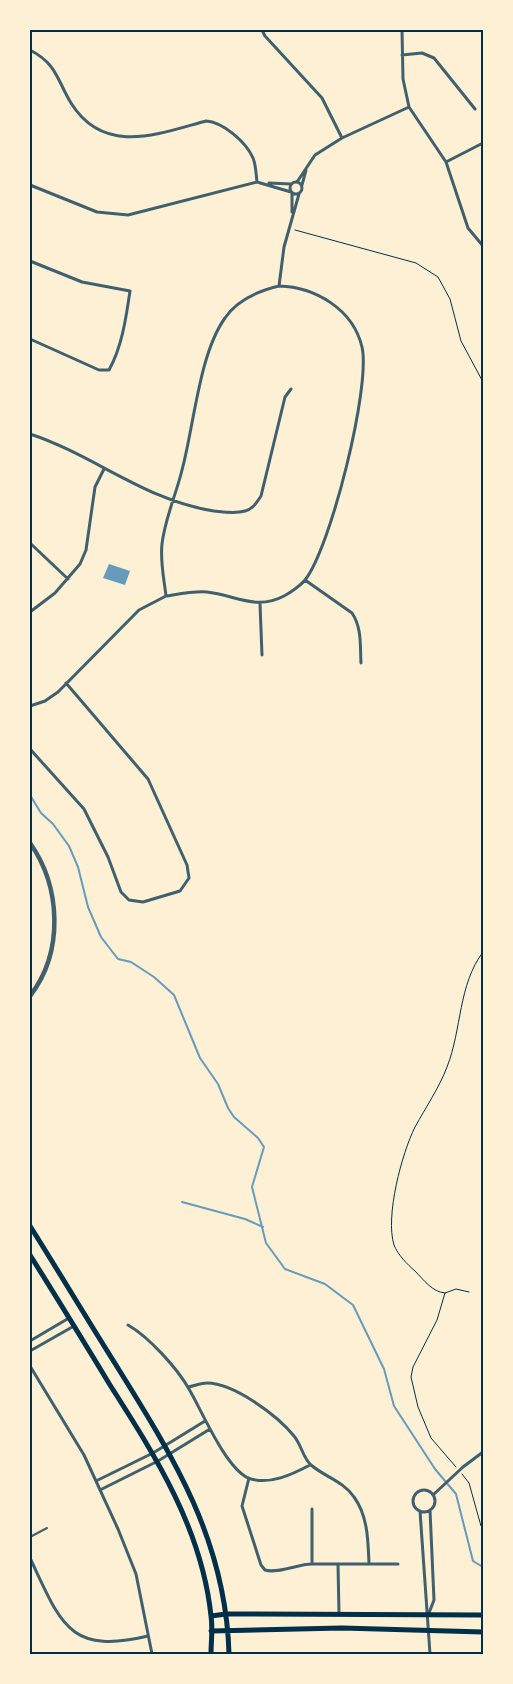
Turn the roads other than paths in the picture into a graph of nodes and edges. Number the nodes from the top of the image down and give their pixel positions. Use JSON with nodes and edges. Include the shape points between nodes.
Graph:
{"nodes":[{"id":1,"x":262,"y":30,"type":"edge"},
{"id":2,"x":402,"y":30,"type":"edge"},
{"id":3,"x":30,"y":50,"type":"edge"},
{"id":4,"x":402,"y":55,"type":"junction"},
{"id":5,"x":410,"y":108,"type":"junction"},
{"id":6,"x":475,"y":109,"type":"dead end"},
{"id":7,"x":342,"y":138,"type":"junction"},
{"id":8,"x":483,"y":144,"type":"edge"},
{"id":9,"x":446,"y":162,"type":"junction"},
{"id":10,"x":307,"y":167,"type":"junction"},
{"id":11,"x":257,"y":182,"type":"junction"},
{"id":12,"x":297,"y":182,"type":"junction"},
{"id":13,"x":266,"y":183,"type":"junction"},
{"id":14,"x":291,"y":184,"type":"junction"},
{"id":15,"x":30,"y":185,"type":"edge"},
{"id":16,"x":301,"y":186,"type":"junction"},
{"id":17,"x":292,"y":193,"type":"junction"},
{"id":18,"x":299,"y":194,"type":"junction"},
{"id":19,"x":291,"y":222,"type":"junction"},
{"id":20,"x":483,"y":246,"type":"edge"},
{"id":21,"x":30,"y":262,"type":"edge"},
{"id":22,"x":279,"y":286,"type":"junction"},
{"id":23,"x":30,"y":338,"type":"edge"},
{"id":24,"x":291,"y":389,"type":"dead end"},
{"id":25,"x":30,"y":434,"type":"edge"},
{"id":26,"x":104,"y":469,"type":"junction"},
{"id":27,"x":173,"y":502,"type":"junction"},
{"id":28,"x":30,"y":543,"type":"edge"},
{"id":29,"x":68,"y":579,"type":"junction"},
{"id":30,"x":305,"y":580,"type":"junction"},
{"id":31,"x":166,"y":596,"type":"junction"},
{"id":32,"x":260,"y":604,"type":"junction"},
{"id":33,"x":30,"y":612,"type":"edge"},
{"id":34,"x":262,"y":655,"type":"dead end"},
{"id":35,"x":361,"y":663,"type":"dead end"},
{"id":36,"x":66,"y":683,"type":"junction"},
{"id":37,"x":30,"y":706,"type":"edge"},
{"id":38,"x":30,"y":749,"type":"edge"},
{"id":39,"x":30,"y":843,"type":"edge"},
{"id":40,"x":30,"y":995,"type":"edge"},
{"id":41,"x":30,"y":1226,"type":"edge"},
{"id":42,"x":30,"y":1255,"type":"edge"},
{"id":43,"x":69,"y":1318,"type":"junction"},
{"id":44,"x":128,"y":1325,"type":"dead end"},
{"id":45,"x":74,"y":1326,"type":"junction"},
{"id":46,"x":30,"y":1341,"type":"edge"},
{"id":47,"x":30,"y":1351,"type":"edge"},
{"id":48,"x":30,"y":1366,"type":"edge"},
{"id":49,"x":188,"y":1388,"type":"junction"},
{"id":50,"x":205,"y":1421,"type":"junction"},
{"id":51,"x":210,"y":1429,"type":"junction"},
{"id":52,"x":166,"y":1445,"type":"junction"},
{"id":53,"x":483,"y":1452,"type":"edge"},
{"id":54,"x":153,"y":1453,"type":"junction"},
{"id":55,"x":170,"y":1454,"type":"junction"},
{"id":56,"x":158,"y":1461,"type":"junction"},
{"id":57,"x":310,"y":1464,"type":"junction"},
{"id":58,"x":248,"y":1478,"type":"junction"},
{"id":59,"x":96,"y":1481,"type":"junction"},
{"id":60,"x":100,"y":1490,"type":"junction"},
{"id":61,"x":433,"y":1495,"type":"junction"},
{"id":62,"x":312,"y":1509,"type":"dead end"},
{"id":63,"x":430,"y":1510,"type":"junction"},
{"id":64,"x":420,"y":1512,"type":"junction"},
{"id":65,"x":47,"y":1528,"type":"dead end"},
{"id":66,"x":30,"y":1537,"type":"edge"},
{"id":67,"x":30,"y":1558,"type":"edge"},
{"id":68,"x":368,"y":1563,"type":"junction"},
{"id":69,"x":312,"y":1564,"type":"junction"},
{"id":70,"x":398,"y":1564,"type":"dead end"},
{"id":71,"x":338,"y":1565,"type":"junction"},
{"id":72,"x":340,"y":1613,"type":"junction"},
{"id":73,"x":226,"y":1614,"type":"junction"},
{"id":74,"x":428,"y":1614,"type":"junction"},
{"id":75,"x":483,"y":1615,"type":"edge"},
{"id":76,"x":211,"y":1616,"type":"junction"},
{"id":77,"x":227,"y":1630,"type":"junction"},
{"id":78,"x":211,"y":1631,"type":"junction"},
{"id":79,"x":429,"y":1631,"type":"junction"},
{"id":80,"x":483,"y":1632,"type":"edge"},
{"id":81,"x":148,"y":1636,"type":"junction"},
{"id":82,"x":152,"y":1654,"type":"edge"},
{"id":83,"x":211,"y":1654,"type":"edge"},
{"id":84,"x":229,"y":1654,"type":"edge"},
{"id":85,"x":430,"y":1654,"type":"edge"}],
"edges":[{"from":1,"to":7,"type":"street","via":[[322,98]]},
{"from":2,"to":4,"type":"street"},
{"from":3,"to":11,"type":"street","via":[[43,57],[56,72],[71,104],[103,132],[122,138],[146,137],[206,121],[214,122],[247,149],[254,160]]},
{"from":4,"to":5,"type":"street","via":[[403,79]]},
{"from":4,"to":6,"type":"street","via":[[422,53],[434,58]]},
{"from":5,"to":7,"type":"street"},
{"from":5,"to":9,"type":"street"},
{"from":7,"to":10,"type":"street","via":[[315,155]]},
{"from":8,"to":9,"type":"street"},
{"from":9,"to":20,"type":"street","via":[[468,228]]},
{"from":10,"to":12,"type":"street"},
{"from":10,"to":16,"type":"street"},
{"from":11,"to":13,"type":"street"},
{"from":11,"to":15,"type":"street","via":[[128,215],[96,212]]},
{"from":12,"to":14,"type":"street"},
{"from":12,"to":16,"type":"street"},
{"from":13,"to":14,"type":"street"},
{"from":13,"to":17,"type":"street"},
{"from":14,"to":17,"type":"street","via":[[289,189]]},
{"from":16,"to":18,"type":"street"},
{"from":17,"to":18,"type":"street"},
{"from":17,"to":19,"type":"street"},
{"from":18,"to":19,"type":"street"},
{"from":19,"to":22,"type":"street"},
{"from":21,"to":23,"type":"street","via":[[82,282],[130,291],[124,328],[115,359],[108,370],[99,370]]},
{"from":22,"to":27,"type":"street","via":[[251,295],[235,306],[215,334]]},
{"from":22,"to":30,"type":"street","via":[[305,289],[334,305],[356,332],[364,360],[360,395],[336,506],[327,535]]},
{"from":24,"to":27,"type":"street","via":[[285,397],[262,496],[254,506],[228,513]]},
{"from":25,"to":26,"type":"street","via":[[54,442]]},
{"from":26,"to":27,"type":"street"},
{"from":26,"to":29,"type":"street","via":[[95,487],[86,550]]},
{"from":27,"to":31,"type":"street","via":[[162,542]]},
{"from":28,"to":29,"type":"street"},
{"from":29,"to":33,"type":"street"},
{"from":30,"to":32,"type":"street","via":[[284,596]]},
{"from":30,"to":35,"type":"street","via":[[352,613],[360,636]]},
{"from":31,"to":32,"type":"street","via":[[209,592]]},
{"from":31,"to":36,"type":"street","via":[[139,610]]},
{"from":32,"to":34,"type":"street"},
{"from":36,"to":37,"type":"street","via":[[45,701]]},
{"from":36,"to":38,"type":"street","via":[[148,779],[187,865],[189,878],[180,891],[143,902],[129,900],[120,892],[108,857],[84,809]]},
{"from":39,"to":40,"type":"street","via":[[46,870],[55,919],[48,963]]},
{"from":41,"to":52,"type":"main road"},
{"from":42,"to":43,"type":"main road"},
{"from":43,"to":45,"type":"main road"},
{"from":43,"to":46,"type":"street"},
{"from":44,"to":49,"type":"street","via":[[140,1332]]},
{"from":45,"to":47,"type":"street"},
{"from":45,"to":54,"type":"main road"},
{"from":48,"to":59,"type":"street","via":[[84,1455]]},
{"from":49,"to":50,"type":"street"},
{"from":49,"to":57,"type":"street","via":[[214,1384],[261,1406],[296,1438]]},
{"from":50,"to":51,"type":"street"},
{"from":50,"to":52,"type":"street"},
{"from":51,"to":55,"type":"street"},
{"from":51,"to":58,"type":"street","via":[[230,1460]]},
{"from":52,"to":54,"type":"street"},
{"from":52,"to":55,"type":"main road"},
{"from":53,"to":61,"type":"street"},
{"from":54,"to":56,"type":"main road"},
{"from":54,"to":59,"type":"street"},
{"from":55,"to":56,"type":"street"},
{"from":55,"to":73,"type":"main road","via":[[192,1495],[204,1528]]},
{"from":56,"to":60,"type":"street"},
{"from":56,"to":76,"type":"main road","via":[[193,1537]]},
{"from":57,"to":58,"type":"street","via":[[277,1478]]},
{"from":57,"to":68,"type":"street","via":[[336,1479],[354,1497],[367,1531]]},
{"from":58,"to":69,"type":"street","via":[[242,1506],[261,1565],[271,1572]]},
{"from":59,"to":60,"type":"street"},
{"from":60,"to":81,"type":"street","via":[[136,1574]]},
{"from":61,"to":63,"type":"street","via":[[434,1503]]},
{"from":61,"to":64,"type":"street","via":[[423,1490],[415,1495],[413,1504]]},
{"from":62,"to":69,"type":"street"},
{"from":63,"to":64,"type":"street"},
{"from":63,"to":74,"type":"street","via":[[434,1600]]},
{"from":64,"to":74,"type":"street"},
{"from":65,"to":66,"type":"lane"},
{"from":67,"to":81,"type":"street","via":[[49,1600],[74,1631],[88,1640],[103,1643]]},
{"from":68,"to":70,"type":"street"},
{"from":68,"to":71,"type":"street"},
{"from":69,"to":71,"type":"street"},
{"from":71,"to":72,"type":"street"},
{"from":72,"to":73,"type":"main road"},
{"from":72,"to":74,"type":"main road"},
{"from":73,"to":76,"type":"main road"},
{"from":73,"to":77,"type":"main road"},
{"from":74,"to":75,"type":"main road"},
{"from":74,"to":79,"type":"street"},
{"from":76,"to":78,"type":"main road"},
{"from":77,"to":78,"type":"main road"},
{"from":77,"to":79,"type":"main road","via":[[342,1628]]},
{"from":77,"to":84,"type":"main road"},
{"from":78,"to":83,"type":"main road"},
{"from":79,"to":80,"type":"main road"},
{"from":79,"to":85,"type":"street"},
{"from":81,"to":82,"type":"street"}]}
